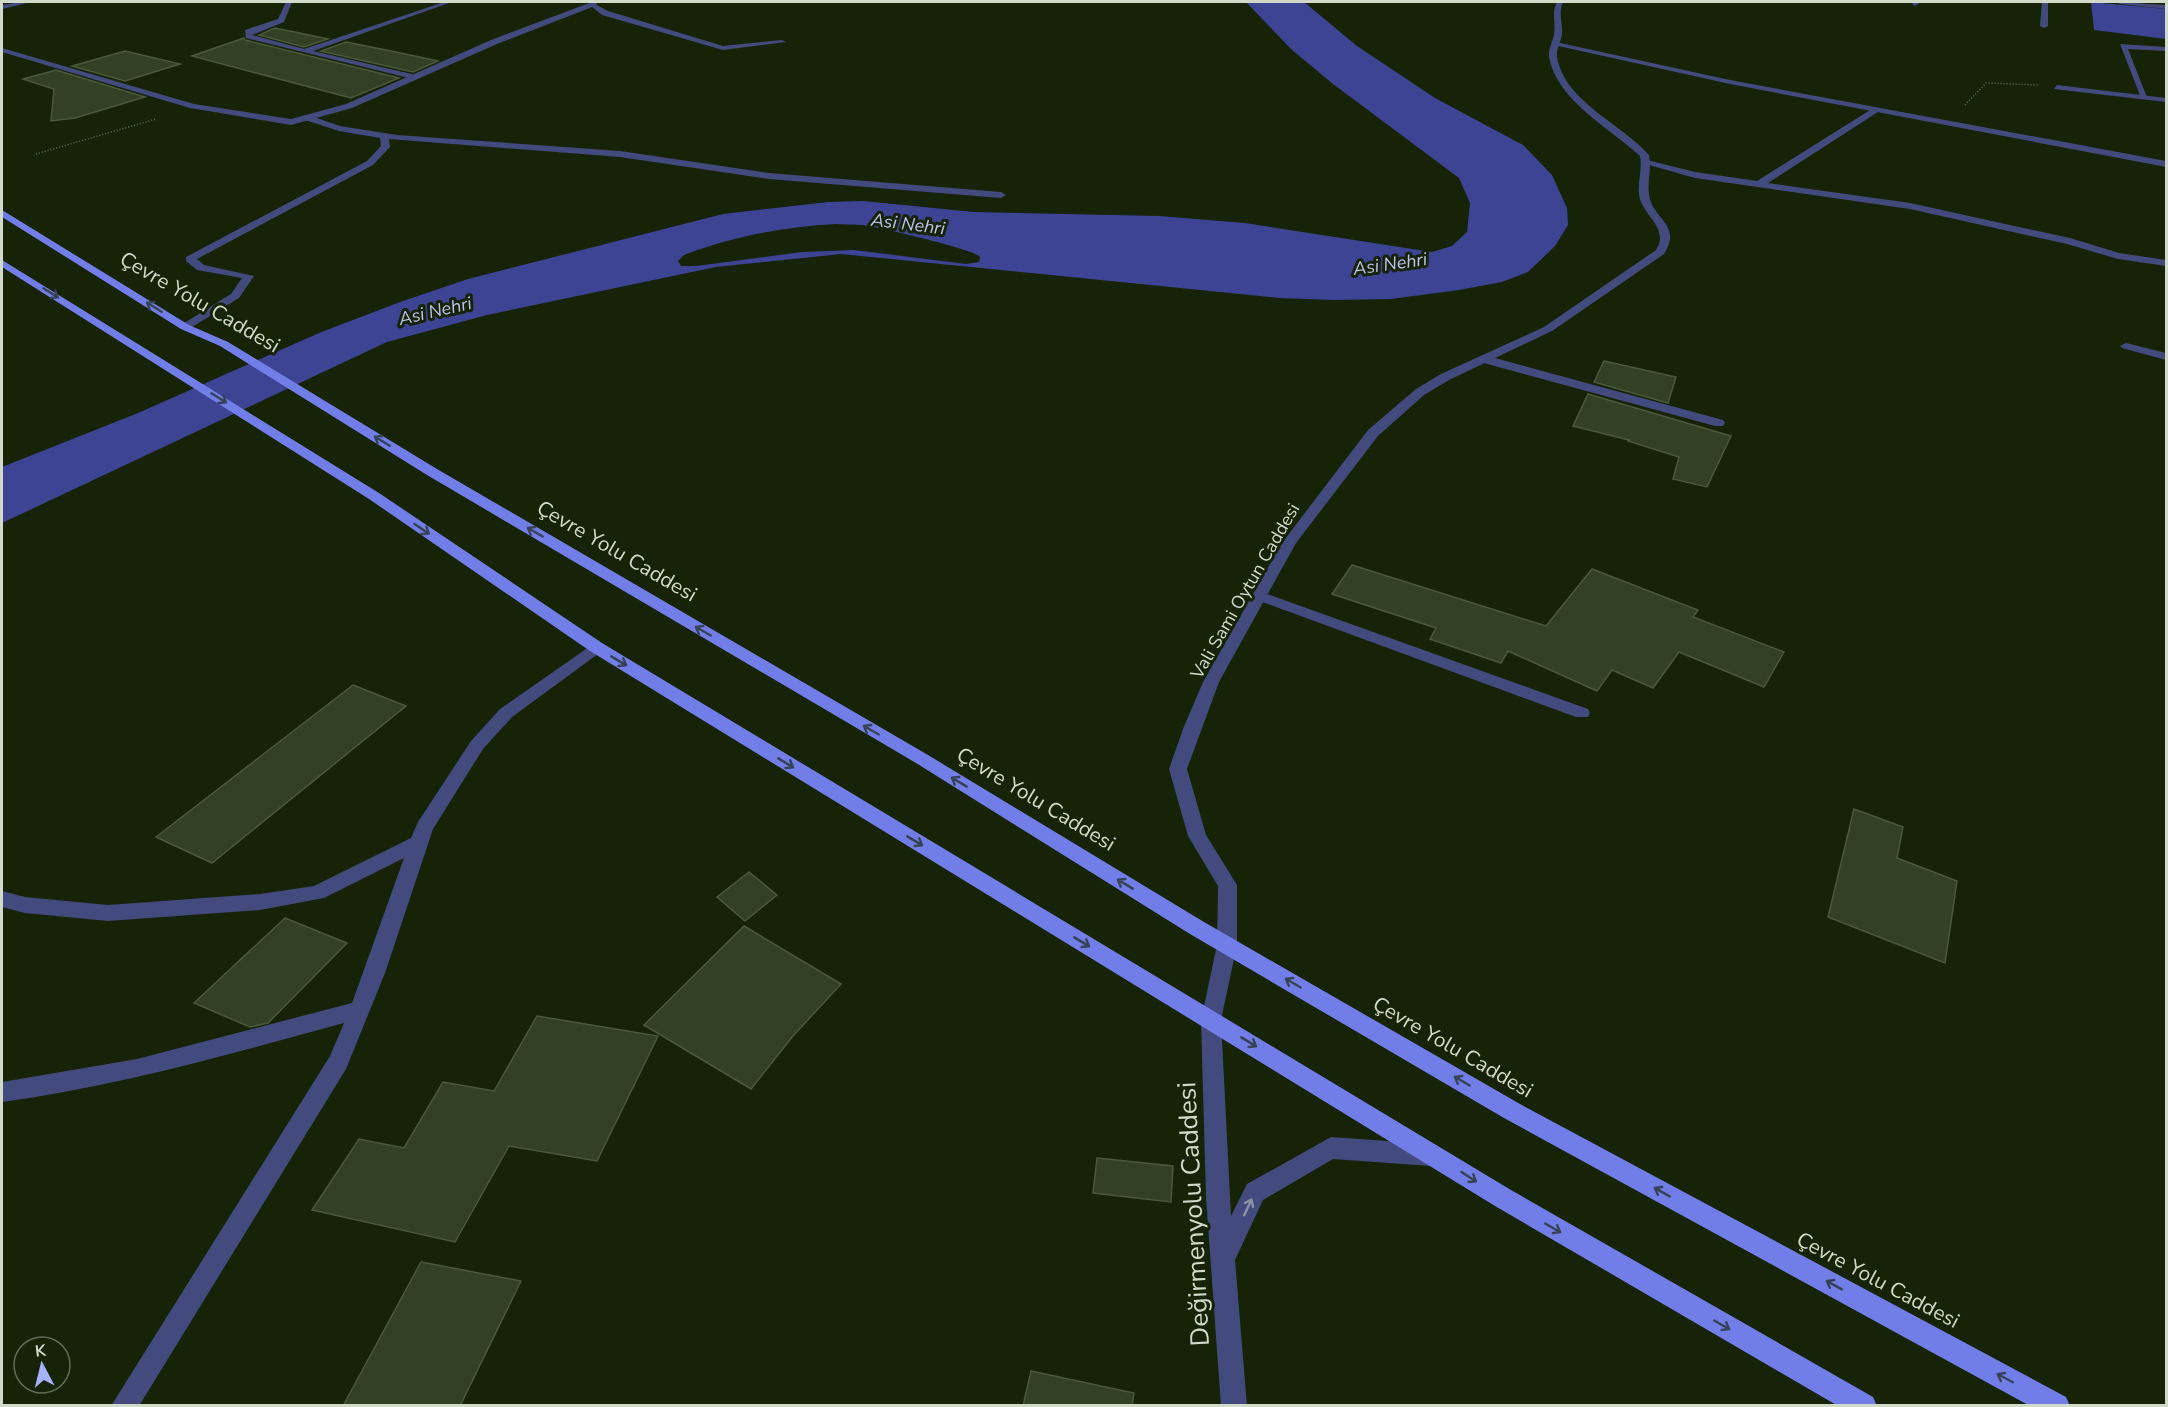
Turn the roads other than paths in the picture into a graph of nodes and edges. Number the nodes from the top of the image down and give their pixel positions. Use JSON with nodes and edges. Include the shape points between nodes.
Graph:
{"nodes":[{"id":1,"x":28,"y":2,"type":"edge"},
{"id":2,"x":290,"y":2,"type":"edge"},
{"id":3,"x":449,"y":2,"type":"edge"},
{"id":4,"x":1560,"y":2,"type":"edge"},
{"id":5,"x":2045,"y":2,"type":"edge"},
{"id":6,"x":2120,"y":2,"type":"edge"},
{"id":7,"x":594,"y":3,"type":"edge"},
{"id":8,"x":2,"y":7,"type":"edge"},
{"id":9,"x":2166,"y":7,"type":"edge"},
{"id":10,"x":2044,"y":26,"type":"dead end"},
{"id":11,"x":782,"y":42,"type":"dead end"},
{"id":12,"x":1554,"y":43,"type":"junction"},
{"id":13,"x":2,"y":50,"type":"edge"},
{"id":14,"x":2166,"y":50,"type":"edge"},
{"id":15,"x":304,"y":51,"type":"junction"},
{"id":16,"x":412,"y":77,"type":"junction"},
{"id":17,"x":2057,"y":87,"type":"road end"},
{"id":18,"x":2145,"y":98,"type":"junction"},
{"id":19,"x":2166,"y":100,"type":"edge"},
{"id":20,"x":1875,"y":110,"type":"junction"},
{"id":21,"x":308,"y":118,"type":"junction"},
{"id":22,"x":384,"y":136,"type":"junction"},
{"id":23,"x":1647,"y":163,"type":"junction"},
{"id":24,"x":2166,"y":164,"type":"edge"},
{"id":25,"x":1759,"y":184,"type":"junction"},
{"id":26,"x":1001,"y":195,"type":"dead end"},
{"id":27,"x":2,"y":213,"type":"edge"},
{"id":28,"x":2,"y":263,"type":"edge"},
{"id":29,"x":2166,"y":263,"type":"edge"},
{"id":30,"x":185,"y":327,"type":"junction"},
{"id":31,"x":2126,"y":346,"type":"dead end"},
{"id":32,"x":2166,"y":357,"type":"edge"},
{"id":33,"x":1484,"y":359,"type":"junction"},
{"id":34,"x":1719,"y":423,"type":"dead end"},
{"id":35,"x":1259,"y":596,"type":"junction"},
{"id":36,"x":596,"y":647,"type":"junction"},
{"id":37,"x":1582,"y":713,"type":"dead end"},
{"id":38,"x":419,"y":842,"type":"junction"},
{"id":39,"x":2,"y":899,"type":"edge"},
{"id":40,"x":1227,"y":945,"type":"junction"},
{"id":41,"x":360,"y":1010,"type":"junction"},
{"id":42,"x":1211,"y":1020,"type":"junction"},
{"id":43,"x":2,"y":1092,"type":"edge"},
{"id":44,"x":1437,"y":1156,"type":"junction"},
{"id":45,"x":1223,"y":1260,"type":"junction"},
{"id":46,"x":124,"y":1406,"type":"edge"},
{"id":47,"x":1234,"y":1406,"type":"edge"},
{"id":48,"x":1864,"y":1406,"type":"edge"},
{"id":49,"x":2057,"y":1406,"type":"edge"}],
"edges":[{"from":1,"to":8,"type":"street"},
{"from":2,"to":15,"type":"street","via":[[281,20],[248,32],[249,36]]},
{"from":3,"to":15,"type":"street"},
{"from":4,"to":12,"type":"street"},
{"from":5,"to":10,"type":"street"},
{"from":6,"to":9,"type":"street"},
{"from":7,"to":11,"type":"street","via":[[605,13],[723,48]]},
{"from":7,"to":16,"type":"street"},
{"from":12,"to":20,"type":"street"},
{"from":12,"to":23,"type":"street","via":[[1555,64],[1567,86],[1635,146]]},
{"from":13,"to":21,"type":"street","via":[[193,106],[291,122]]},
{"from":14,"to":18,"type":"street","via":[[2123,46]]},
{"from":15,"to":16,"type":"street"},
{"from":16,"to":21,"type":"street","via":[[349,106]]},
{"from":17,"to":18,"type":"street"},
{"from":18,"to":19,"type":"street"},
{"from":20,"to":24,"type":"street"},
{"from":20,"to":25,"type":"street"},
{"from":21,"to":22,"type":"street"},
{"from":22,"to":26,"type":"street","via":[[620,154],[769,176]]},
{"from":22,"to":30,"type":"street","via":[[386,147],[370,163],[190,259],[201,268],[249,276],[235,296]]},
{"from":23,"to":25,"type":"street"},
{"from":23,"to":33,"type":"street","name":"Vali Sami Oytun Caddesi","via":[[1643,194],[1667,235],[1660,252],[1548,329]]},
{"from":25,"to":29,"type":"street","via":[[1910,206],[2070,240],[2118,256]]},
{"from":30,"to":27,"type":"highway","name":"Çevre Yolu Caddesi","one_way":true},
{"from":28,"to":36,"type":"highway","one_way":true,"via":[[374,496]]},
{"from":40,"to":30,"type":"highway","name":"Çevre Yolu Caddesi","one_way":true,"via":[[224,344]]},
{"from":31,"to":32,"type":"street"},
{"from":33,"to":34,"type":"street"},
{"from":33,"to":35,"type":"street","name":"Vali Sami Oytun Caddesi","via":[[1420,392],[1373,434],[1289,543]]},
{"from":35,"to":37,"type":"street"},
{"from":35,"to":40,"type":"street","name":"Vali Sami Oytun Caddesi","via":[[1211,682],[1178,769],[1197,836],[1228,885]]},
{"from":36,"to":38,"type":"street","via":[[506,713],[484,737],[424,827]]},
{"from":36,"to":42,"type":"highway","one_way":true},
{"from":38,"to":39,"type":"street","via":[[318,893],[260,902],[108,913],[24,905]]},
{"from":38,"to":41,"type":"street"},
{"from":40,"to":42,"type":"street","name":"Vali Sami Oytun Caddesi"},
{"from":49,"to":40,"type":"highway","name":"Çevre Yolu Caddesi","one_way":true,"via":[[1512,1111]]},
{"from":41,"to":43,"type":"street","via":[[151,1064],[42,1088]]},
{"from":41,"to":46,"type":"street","via":[[338,1062]]},
{"from":42,"to":44,"type":"highway","one_way":true},
{"from":42,"to":45,"type":"street","name":"Değirmenyolu Caddesi"},
{"from":45,"to":44,"type":"street","one_way":true,"via":[[1255,1192],[1331,1148]]},
{"from":44,"to":48,"type":"highway","one_way":true},
{"from":45,"to":47,"type":"street","name":"Değirmenyolu Caddesi"}]}
